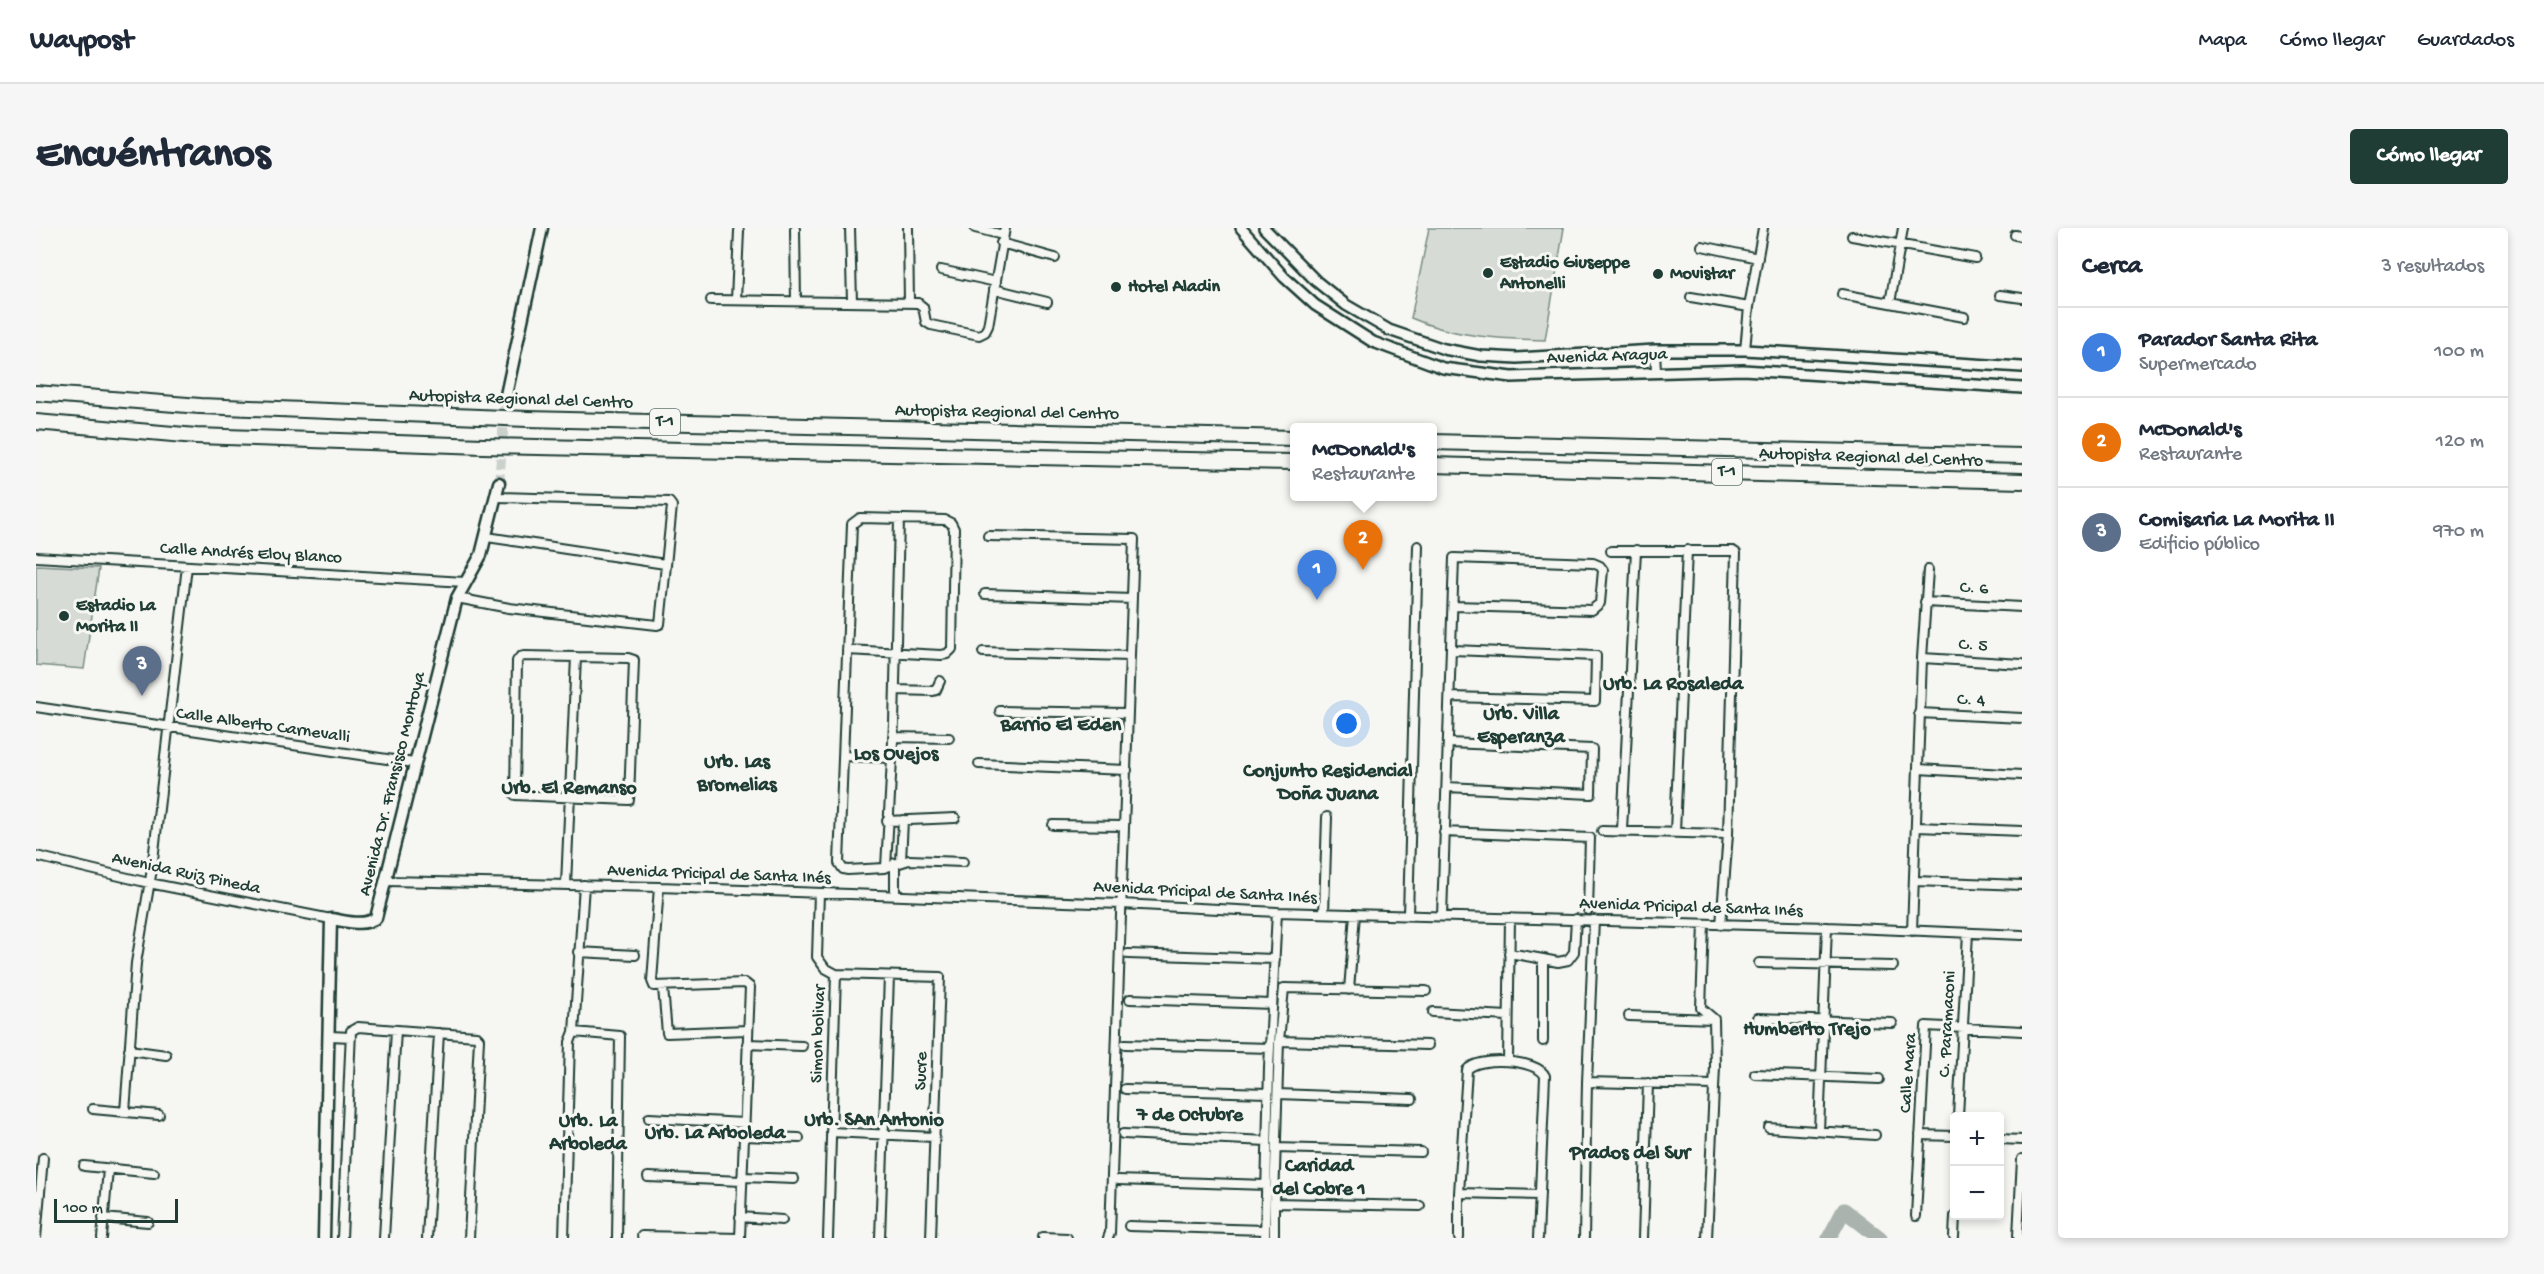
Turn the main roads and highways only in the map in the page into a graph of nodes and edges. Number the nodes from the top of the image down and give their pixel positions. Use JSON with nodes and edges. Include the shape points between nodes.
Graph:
{"nodes":[{"id":1,"x":542,"y":228,"type":"edge"},
{"id":2,"x":36,"y":393,"type":"edge"},
{"id":3,"x":506,"y":395,"type":"tunnel mouth"},
{"id":4,"x":36,"y":422,"type":"edge"},
{"id":5,"x":1290,"y":438,"type":"edge"},
{"id":6,"x":1437,"y":442,"type":"edge"},
{"id":7,"x":2022,"y":456,"type":"edge"},
{"id":8,"x":1290,"y":462,"type":"edge"},
{"id":9,"x":1437,"y":465,"type":"edge"},
{"id":10,"x":2022,"y":481,"type":"edge"},
{"id":11,"x":499,"y":483,"type":"tunnel mouth"},
{"id":12,"x":324,"y":1238,"type":"edge"}],
"edges":[{"from":1,"to":3,"type":"main road"},
{"from":2,"to":5,"type":"highway","name":"Autopista Regional del Centro","number":"T-1","via":[[200,406],[528,419]]},
{"from":4,"to":8,"type":"highway","number":"T-1","via":[[208,437],[483,446]]},
{"from":6,"to":7,"type":"highway","name":"Autopista Regional del Centro","number":"T-1"},
{"from":9,"to":10,"type":"highway","name":"Autopista Regional del Centro","number":"T-1"},
{"from":11,"to":12,"type":"main road","name":"Avenida Dr. Fransisco Montoya","via":[[481,555],[457,598],[376,918],[369,923],[331,919]]}]}
